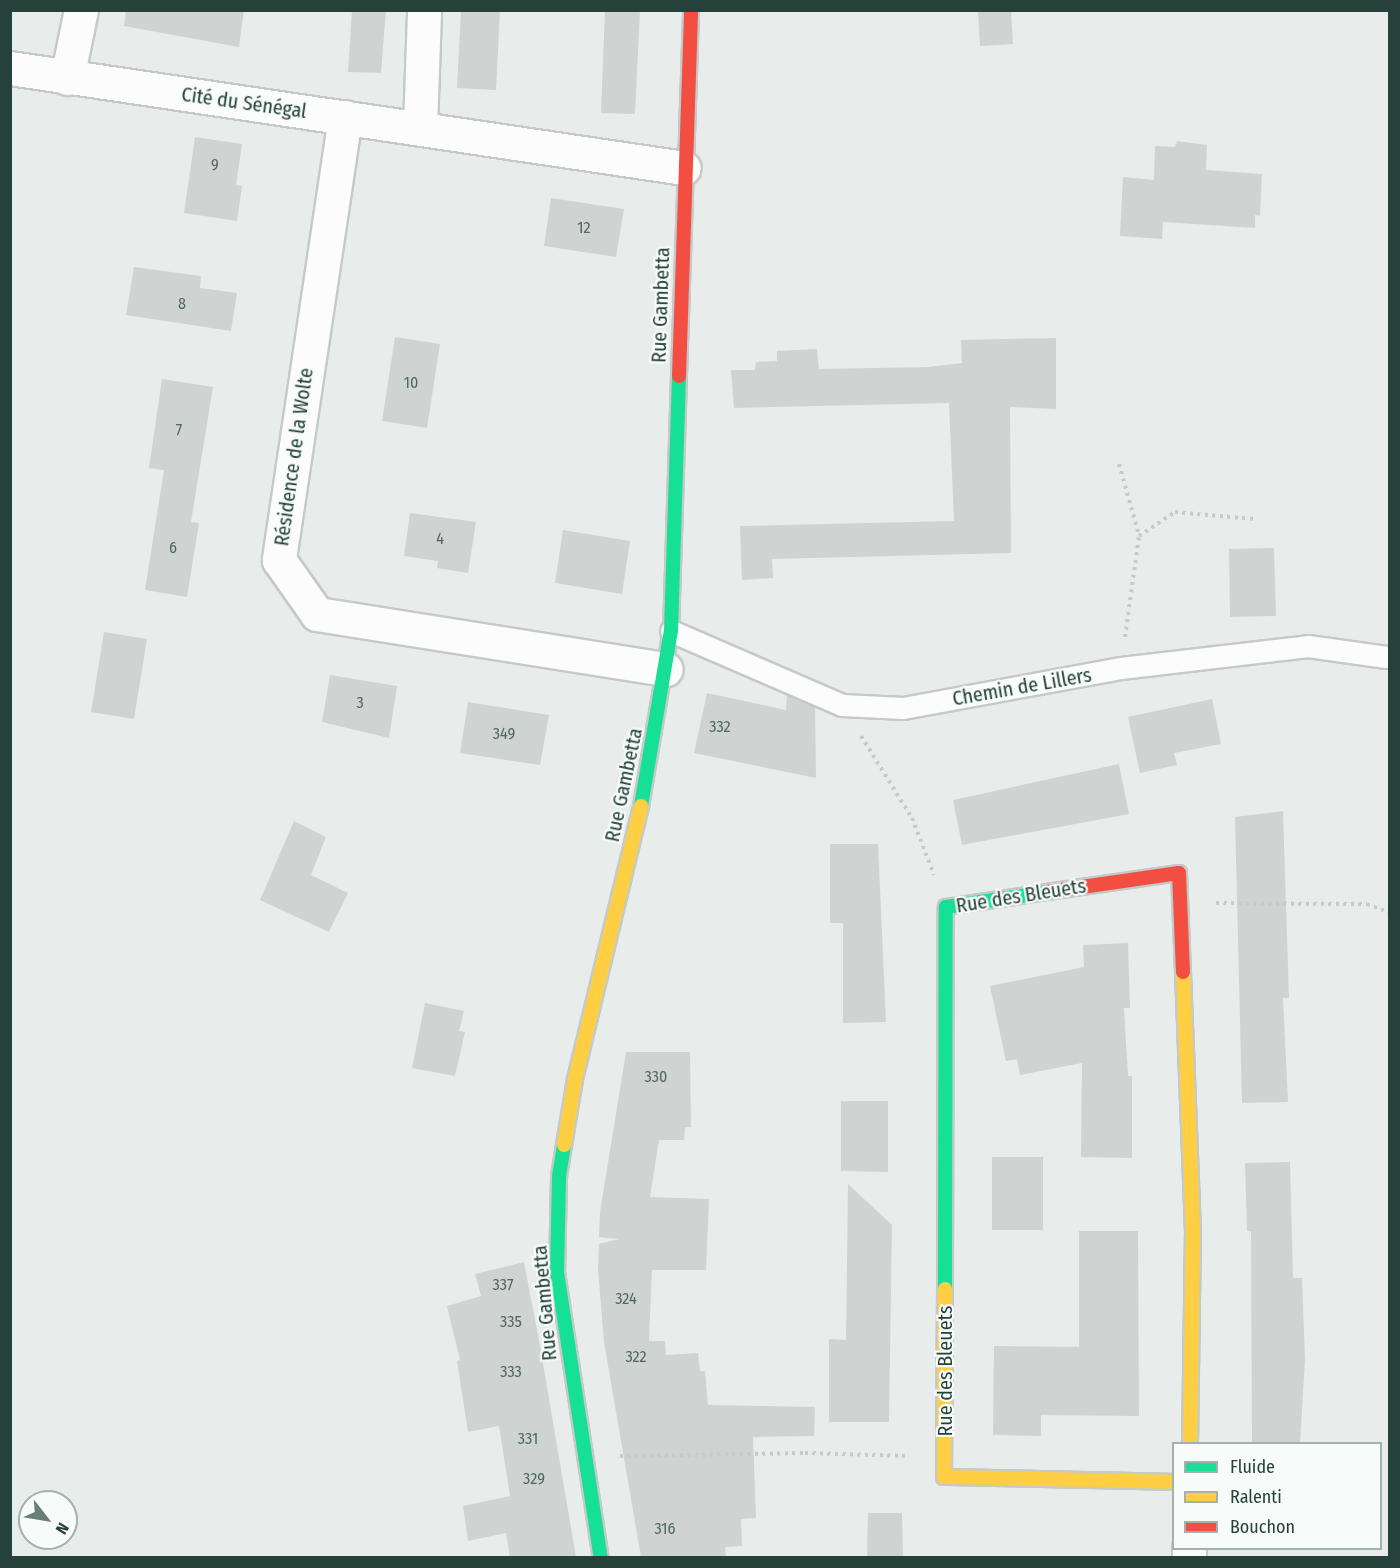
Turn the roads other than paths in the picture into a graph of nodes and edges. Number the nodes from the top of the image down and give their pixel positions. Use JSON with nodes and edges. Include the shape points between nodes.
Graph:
{"nodes":[{"id":1,"x":81,"y":10,"type":"edge"},
{"id":2,"x":424,"y":10,"type":"edge"},
{"id":3,"x":691,"y":10,"type":"edge"},
{"id":4,"x":10,"y":68,"type":"edge"},
{"id":5,"x":67,"y":78,"type":"junction"},
{"id":6,"x":345,"y":117,"type":"junction"},
{"id":7,"x":420,"y":127,"type":"junction"},
{"id":8,"x":684,"y":168,"type":"junction"},
{"id":9,"x":671,"y":632,"type":"junction"},
{"id":10,"x":1386,"y":657,"type":"dead end"},
{"id":11,"x":666,"y":669,"type":"junction"},
{"id":12,"x":1190,"y":1442,"type":"edge"},
{"id":13,"x":1172,"y":1482,"type":"edge"},
{"id":14,"x":601,"y":1557,"type":"edge"}],
"edges":[{"from":1,"to":5,"type":"street"},
{"from":2,"to":7,"type":"street"},
{"from":3,"to":8,"type":"street","name":"Rue Gambetta"},
{"from":4,"to":5,"type":"street","name":"Cité du Sénégal"},
{"from":5,"to":6,"type":"street","name":"Cité du Sénégal"},
{"from":6,"to":7,"type":"street","name":"Cité du Sénégal"},
{"from":6,"to":11,"type":"street","name":"Résidence de la Wolte","via":[[279,560],[317,614]]},
{"from":7,"to":8,"type":"street","name":"Cité du Sénégal"},
{"from":8,"to":9,"type":"street","name":"Rue Gambetta"},
{"from":9,"to":10,"type":"lane","name":"Chemin de Lillers","via":[[842,705],[903,708],[1121,668],[1308,646]]},
{"from":9,"to":11,"type":"street","name":"Rue Gambetta"},
{"from":11,"to":14,"type":"street","name":"Rue Gambetta","via":[[643,797],[575,1079],[559,1178],[557,1272]]},
{"from":12,"to":13,"type":"street","name":"Rue des Bleuets","via":[[1193,1230],[1179,873],[946,907],[945,1477]]}]}
